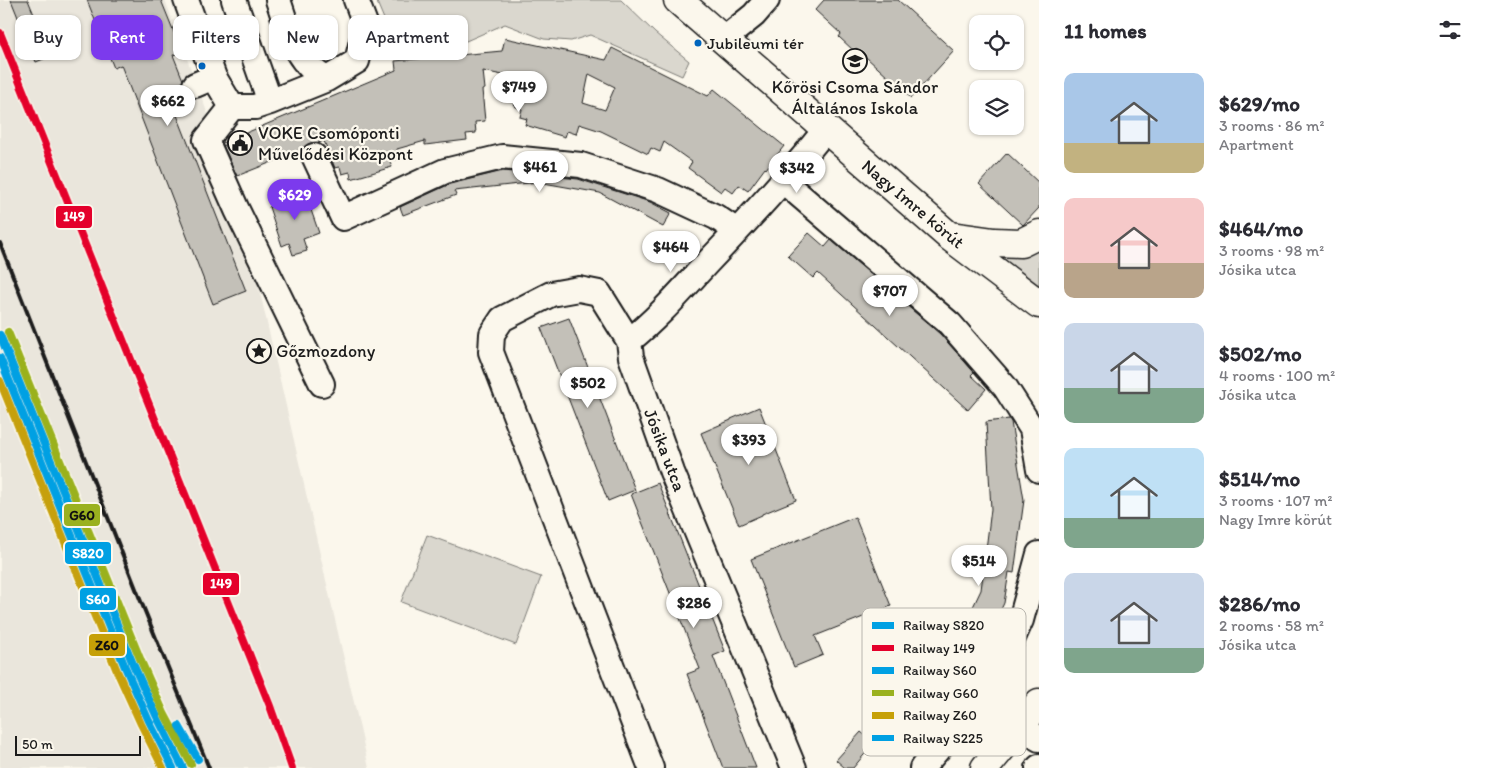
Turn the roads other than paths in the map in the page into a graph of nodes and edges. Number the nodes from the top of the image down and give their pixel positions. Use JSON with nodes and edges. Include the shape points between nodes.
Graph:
{"nodes":[{"id":1,"x":186,"y":0,"type":"edge"},
{"id":2,"x":234,"y":0,"type":"edge"},
{"id":3,"x":278,"y":0,"type":"edge"},
{"id":4,"x":356,"y":0,"type":"edge"},
{"id":5,"x":678,"y":0,"type":"edge"},
{"id":6,"x":766,"y":0,"type":"edge"},
{"id":7,"x":723,"y":40,"type":"junction"},
{"id":8,"x":327,"y":79,"type":"junction"},
{"id":9,"x":270,"y":102,"type":"junction"},
{"id":10,"x":232,"y":107,"type":"junction"},
{"id":11,"x":826,"y":130,"type":"junction"},
{"id":12,"x":314,"y":156,"type":"dead end"},
{"id":13,"x":783,"y":181,"type":"junction"},
{"id":14,"x":737,"y":231,"type":"junction"},
{"id":15,"x":1039,"y":234,"type":"edge"},
{"id":16,"x":949,"y":236,"type":"junction"},
{"id":17,"x":1039,"y":304,"type":"edge"},
{"id":18,"x":629,"y":341,"type":"junction"},
{"id":19,"x":322,"y":384,"type":"dead end"},
{"id":20,"x":1039,"y":470,"type":"edge"},
{"id":21,"x":1039,"y":554,"type":"edge"},
{"id":22,"x":1024,"y":608,"type":"edge"},
{"id":23,"x":1039,"y":703,"type":"edge"},
{"id":24,"x":1030,"y":732,"type":"edge"},
{"id":25,"x":932,"y":756,"type":"edge"},
{"id":26,"x":1000,"y":756,"type":"edge"},
{"id":27,"x":651,"y":768,"type":"edge"},
{"id":28,"x":794,"y":768,"type":"edge"},
{"id":29,"x":922,"y":768,"type":"edge"},
{"id":30,"x":985,"y":768,"type":"edge"}],
"edges":[{"from":1,"to":10,"type":"street","via":[[204,81]]},
{"from":2,"to":9,"type":"street"},
{"from":3,"to":8,"type":"street","via":[[297,52],[311,69]]},
{"from":4,"to":8,"type":"street","via":[[366,26],[357,62]]},
{"from":5,"to":7,"type":"main road","name":"Nagy Imre körút"},
{"from":6,"to":7,"type":"street","via":[[754,15]]},
{"from":7,"to":11,"type":"main road","name":"Nagy Imre körút"},
{"from":8,"to":9,"type":"street"},
{"from":9,"to":10,"type":"street","via":[[256,107]]},
{"from":10,"to":19,"type":"street","via":[[206,140]]},
{"from":11,"to":13,"type":"street"},
{"from":11,"to":16,"type":"main road","name":"Nagy Imre körút"},
{"from":12,"to":14,"type":"street","via":[[343,218],[445,171],[502,157],[581,165],[658,190],[716,217]]},
{"from":13,"to":14,"type":"street"},
{"from":13,"to":20,"type":"street","via":[[950,324],[1005,387],[1032,429]]},
{"from":14,"to":18,"type":"street"},
{"from":15,"to":16,"type":"main road","via":[[1022,243]]},
{"from":16,"to":17,"type":"main road","name":"Nagy Imre körút"},
{"from":18,"to":27,"type":"street","via":[[599,293],[579,289],[551,294],[502,318],[492,334],[490,352]]},
{"from":18,"to":28,"type":"street","name":"Jósika utca","via":[[630,358],[672,472]]},
{"from":21,"to":22,"type":"street"},
{"from":23,"to":24,"type":"main road"},
{"from":25,"to":29,"type":"street"},
{"from":26,"to":30,"type":"main road"}]}
